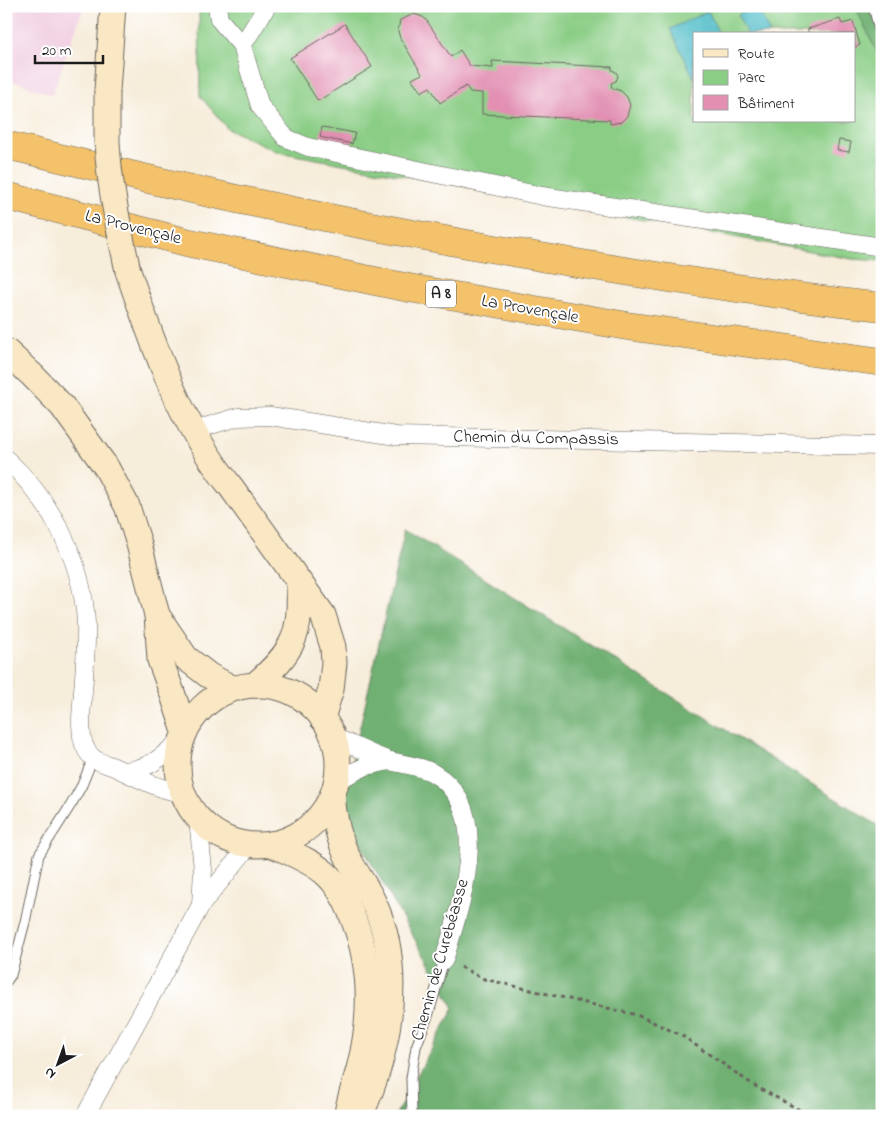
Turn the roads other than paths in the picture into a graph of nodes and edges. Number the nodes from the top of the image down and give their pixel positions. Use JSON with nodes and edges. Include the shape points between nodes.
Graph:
{"nodes":[{"id":1,"x":113,"y":6,"type":"edge"},
{"id":2,"x":217,"y":6,"type":"edge"},
{"id":3,"x":873,"y":6,"type":"edge"},
{"id":4,"x":268,"y":7,"type":"edge"},
{"id":5,"x":882,"y":42,"type":"edge"},
{"id":6,"x":242,"y":46,"type":"junction"},
{"id":7,"x":6,"y":145,"type":"edge"},
{"id":8,"x":6,"y":196,"type":"edge"},
{"id":9,"x":882,"y":247,"type":"edge"},
{"id":10,"x":882,"y":307,"type":"edge"},
{"id":11,"x":6,"y":351,"type":"edge"},
{"id":12,"x":882,"y":362,"type":"edge"},
{"id":13,"x":194,"y":432,"type":"junction"},
{"id":14,"x":882,"y":446,"type":"edge"},
{"id":15,"x":6,"y":459,"type":"edge"},
{"id":16,"x":299,"y":583,"type":"junction"},
{"id":17,"x":157,"y":615,"type":"junction"},
{"id":18,"x":244,"y":686,"type":"junction"},
{"id":19,"x":328,"y":727,"type":"junction"},
{"id":20,"x":183,"y":736,"type":"junction"},
{"id":21,"x":93,"y":758,"type":"junction"},
{"id":22,"x":390,"y":761,"type":"junction"},
{"id":23,"x":123,"y":771,"type":"junction"},
{"id":24,"x":334,"y":789,"type":"junction"},
{"id":25,"x":184,"y":793,"type":"junction"},
{"id":26,"x":198,"y":818,"type":"junction"},
{"id":27,"x":261,"y":844,"type":"junction"},
{"id":28,"x":201,"y":904,"type":"junction"},
{"id":29,"x":444,"y":960,"type":"joint"},
{"id":30,"x":6,"y":982,"type":"edge"},
{"id":31,"x":85,"y":1116,"type":"edge"},
{"id":32,"x":346,"y":1116,"type":"edge"},
{"id":33,"x":360,"y":1116,"type":"edge"},
{"id":34,"x":412,"y":1116,"type":"edge"}],
"edges":[{"from":1,"to":13,"type":"main road","bridge":true,"via":[[107,142],[117,221],[128,271],[149,331],[182,412]]},
{"from":2,"to":6,"type":"street","via":[[219,19]]},
{"from":3,"to":5,"type":"lane"},
{"from":4,"to":6,"type":"street"},
{"from":6,"to":9,"type":"street","via":[[260,106],[286,138],[308,147],[542,196]]},
{"from":7,"to":10,"type":"highway","via":[[292,211],[520,254],[752,291]]},
{"from":8,"to":12,"type":"highway","name":"La Provençale","number":"A 8","via":[[190,243],[419,290],[628,326]]},
{"from":11,"to":17,"type":"main road","via":[[62,406],[106,467],[127,506]]},
{"from":13,"to":14,"type":"street","name":"Chemin du Compassis","via":[[238,417],[270,416],[396,436]]},
{"from":13,"to":16,"type":"main road"},
{"from":15,"to":21,"type":"street","via":[[47,508],[63,535],[77,573],[86,623],[81,733]]},
{"from":16,"to":18,"type":"main road","via":[[300,612],[295,638],[280,660]]},
{"from":16,"to":19,"type":"main road","via":[[323,616],[333,647],[334,673]]},
{"from":17,"to":18,"type":"main road","via":[[192,663],[208,676]]},
{"from":17,"to":20,"type":"main road","via":[[160,660]]},
{"from":18,"to":19,"type":"main road","via":[[286,689],[304,700]]},
{"from":18,"to":20,"type":"main road","via":[[219,695],[204,706]]},
{"from":19,"to":22,"type":"street"},
{"from":19,"to":24,"type":"main road","via":[[338,766]]},
{"from":20,"to":23,"type":"street","via":[[146,767]]},
{"from":20,"to":25,"type":"main road","via":[[179,768]]},
{"from":21,"to":23,"type":"street"},
{"from":21,"to":30,"type":"lane","via":[[72,803],[39,855],[25,922]]},
{"from":22,"to":24,"type":"street","via":[[366,766]]},
{"from":22,"to":29,"type":"street","name":"Chemin de Curebéasse","via":[[420,767],[444,780],[462,802],[467,816],[466,872]]},
{"from":23,"to":25,"type":"street","via":[[170,791]]},
{"from":24,"to":27,"type":"main road","via":[[309,826],[289,838]]},
{"from":24,"to":33,"type":"main road","via":[[334,815],[342,846],[381,919],[389,954],[391,997],[386,1037]]},
{"from":25,"to":26,"type":"main road"},
{"from":26,"to":27,"type":"main road","via":[[227,838],[240,843]]},
{"from":26,"to":28,"type":"street","via":[[203,870]]},
{"from":27,"to":28,"type":"street"},
{"from":27,"to":32,"type":"main road","via":[[310,862],[333,880],[349,908],[362,945],[367,965],[367,1028]]},
{"from":28,"to":31,"type":"street"},
{"from":29,"to":34,"type":"lane","name":"Chemin de Curebéasse","via":[[416,1047]]}]}
